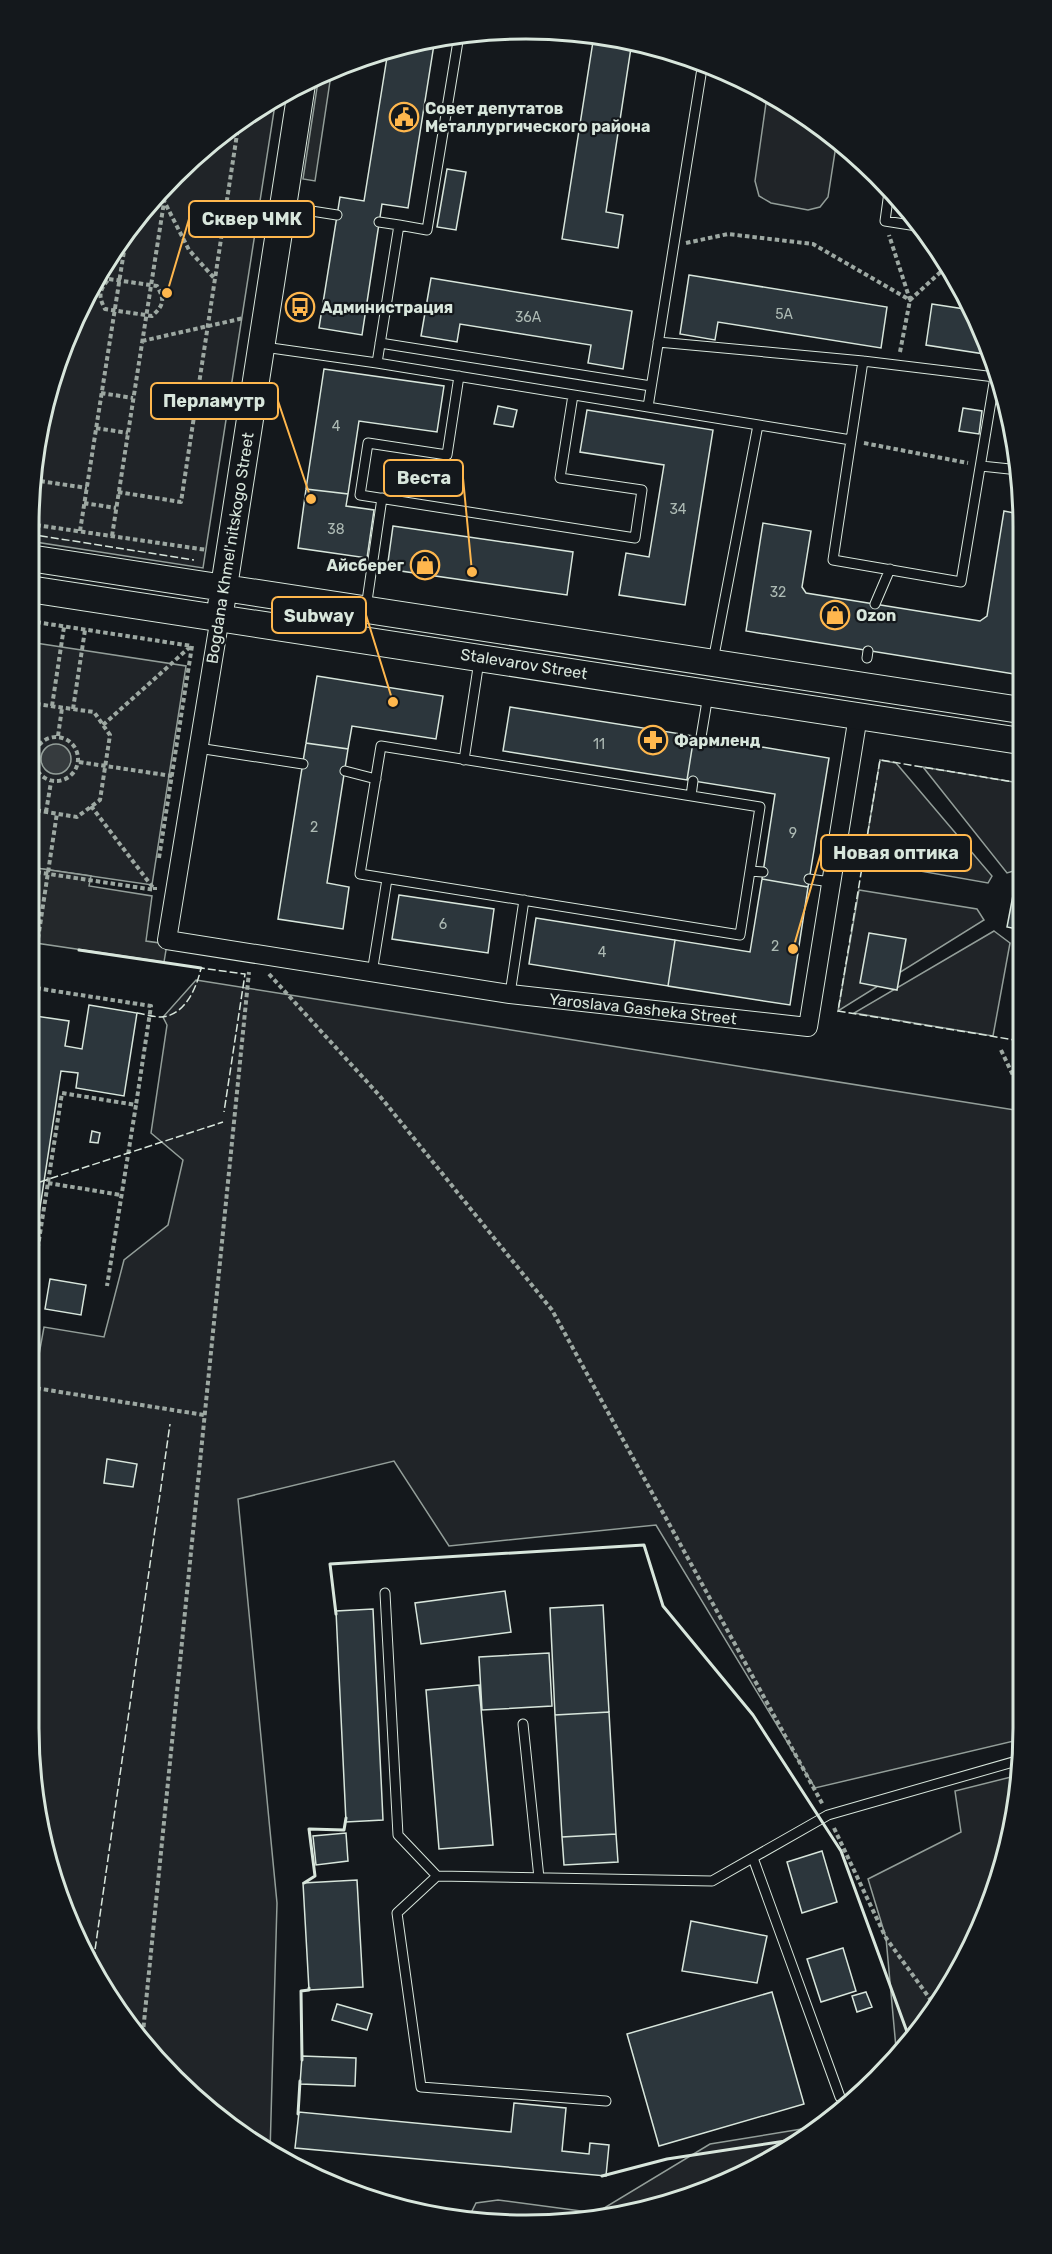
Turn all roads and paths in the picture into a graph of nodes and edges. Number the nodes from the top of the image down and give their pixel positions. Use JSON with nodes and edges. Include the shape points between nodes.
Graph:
{"nodes":[{"id":1,"x":458,"y":44,"type":"edge"},
{"id":2,"x":701,"y":72,"type":"edge"},
{"id":3,"x":300,"y":95,"type":"edge"},
{"id":4,"x":237,"y":135,"type":"edge"},
{"id":5,"x":164,"y":201,"type":"joint"},
{"id":6,"x":888,"y":201,"type":"edge"},
{"id":7,"x":283,"y":207,"type":"junction"},
{"id":8,"x":337,"y":215,"type":"dead end"},
{"id":9,"x":885,"y":221,"type":"junction"},
{"id":10,"x":379,"y":222,"type":"dead end"},
{"id":11,"x":399,"y":225,"type":"junction"},
{"id":12,"x":908,"y":225,"type":"edge"},
{"id":13,"x":674,"y":246,"type":"junction"},
{"id":14,"x":123,"y":252,"type":"edge"},
{"id":15,"x":941,"y":272,"type":"edge"},
{"id":16,"x":119,"y":280,"type":"junction"},
{"id":17,"x":215,"y":280,"type":"junction"},
{"id":18,"x":151,"y":285,"type":"junction"},
{"id":19,"x":910,"y":300,"type":"junction"},
{"id":20,"x":114,"y":311,"type":"junction"},
{"id":21,"x":146,"y":315,"type":"junction"},
{"id":22,"x":265,"y":320,"type":"junction"},
{"id":23,"x":208,"y":325,"type":"junction"},
{"id":24,"x":142,"y":341,"type":"junction"},
{"id":25,"x":658,"y":342,"type":"junction"},
{"id":26,"x":380,"y":343,"type":"junction"},
{"id":27,"x":261,"y":347,"type":"junction"},
{"id":28,"x":863,"y":361,"type":"junction"},
{"id":29,"x":898,"y":362,"type":"dead end"},
{"id":30,"x":377,"y":363,"type":"junction"},
{"id":31,"x":459,"y":376,"type":"junction"},
{"id":32,"x":989,"y":376,"type":"edge"},
{"id":33,"x":651,"y":386,"type":"junction"},
{"id":34,"x":993,"y":390,"type":"edge"},
{"id":35,"x":101,"y":393,"type":"junction"},
{"id":36,"x":573,"y":395,"type":"junction"},
{"id":37,"x":133,"y":398,"type":"junction"},
{"id":38,"x":648,"y":407,"type":"junction"},
{"id":39,"x":758,"y":425,"type":"junction"},
{"id":40,"x":96,"y":428,"type":"junction"},
{"id":41,"x":128,"y":433,"type":"junction"},
{"id":42,"x":851,"y":440,"type":"junction"},
{"id":43,"x":981,"y":466,"type":"junction"},
{"id":44,"x":1010,"y":469,"type":"edge"},
{"id":45,"x":41,"y":481,"type":"edge"},
{"id":46,"x":87,"y":488,"type":"junction"},
{"id":47,"x":118,"y":492,"type":"junction"},
{"id":48,"x":382,"y":498,"type":"junction"},
{"id":49,"x":84,"y":503,"type":"junction"},
{"id":50,"x":116,"y":508,"type":"junction"},
{"id":51,"x":39,"y":525,"type":"edge"},
{"id":52,"x":80,"y":531,"type":"junction"},
{"id":53,"x":112,"y":536,"type":"junction"},
{"id":54,"x":207,"y":550,"type":"dead end"},
{"id":55,"x":39,"y":560,"type":"edge"},
{"id":56,"x":890,"y":569,"type":"junction"},
{"id":57,"x":224,"y":589,"type":"junction"},
{"id":58,"x":39,"y":591,"type":"edge"},
{"id":59,"x":875,"y":604,"type":"dead end"},
{"id":60,"x":366,"y":610,"type":"junction"},
{"id":61,"x":220,"y":617,"type":"junction"},
{"id":62,"x":39,"y":623,"type":"edge"},
{"id":63,"x":64,"y":627,"type":"junction"},
{"id":64,"x":86,"y":630,"type":"junction"},
{"id":65,"x":192,"y":646,"type":"junction"},
{"id":66,"x":479,"y":657,"type":"junction"},
{"id":67,"x":713,"y":663,"type":"junction"},
{"id":68,"x":708,"y":693,"type":"junction"},
{"id":69,"x":39,"y":704,"type":"edge"},
{"id":70,"x":52,"y":706,"type":"junction"},
{"id":71,"x":62,"y":708,"type":"junction"},
{"id":72,"x":73,"y":709,"type":"junction"},
{"id":73,"x":1013,"y":709,"type":"edge"},
{"id":74,"x":858,"y":716,"type":"junction"},
{"id":75,"x":103,"y":725,"type":"junction"},
{"id":76,"x":58,"y":736,"type":"junction"},
{"id":77,"x":701,"y":737,"type":"dead end"},
{"id":78,"x":1013,"y":740,"type":"edge"},
{"id":79,"x":39,"y":744,"type":"edge"},
{"id":80,"x":198,"y":748,"type":"junction"},
{"id":81,"x":464,"y":759,"type":"junction"},
{"id":82,"x":78,"y":762,"type":"junction"},
{"id":83,"x":303,"y":764,"type":"dead end"},
{"id":84,"x":105,"y":765,"type":"junction"},
{"id":85,"x":345,"y":771,"type":"dead end"},
{"id":86,"x":39,"y":773,"type":"edge"},
{"id":87,"x":172,"y":776,"type":"junction"},
{"id":88,"x":194,"y":779,"type":"junction"},
{"id":89,"x":376,"y":779,"type":"junction"},
{"id":90,"x":693,"y":781,"type":"dead end"},
{"id":91,"x":51,"y":782,"type":"junction"},
{"id":92,"x":691,"y":796,"type":"junction"},
{"id":93,"x":91,"y":806,"type":"junction"},
{"id":94,"x":39,"y":811,"type":"edge"},
{"id":95,"x":46,"y":812,"type":"junction"},
{"id":96,"x":57,"y":813,"type":"junction"},
{"id":97,"x":158,"y":867,"type":"dead end"},
{"id":98,"x":750,"y":870,"type":"junction"},
{"id":99,"x":763,"y":872,"type":"dead end"},
{"id":100,"x":39,"y":873,"type":"edge"},
{"id":101,"x":48,"y":874,"type":"junction"},
{"id":102,"x":156,"y":879,"type":"dead end"},
{"id":103,"x":387,"y":879,"type":"junction"},
{"id":104,"x":809,"y":879,"type":"dead end"},
{"id":105,"x":831,"y":882,"type":"junction"},
{"id":106,"x":154,"y":890,"type":"junction"},
{"id":107,"x":524,"y":900,"type":"junction"},
{"id":108,"x":39,"y":928,"type":"edge"},
{"id":109,"x":167,"y":940,"type":"joint"},
{"id":110,"x":251,"y":953,"type":"junction"},
{"id":111,"x":372,"y":973,"type":"junction"},
{"id":112,"x":39,"y":989,"type":"edge"},
{"id":113,"x":510,"y":994,"type":"junction"},
{"id":114,"x":1001,"y":1050,"type":"dead end"},
{"id":115,"x":1013,"y":1075,"type":"edge"},
{"id":116,"x":136,"y":1105,"type":"junction"},
{"id":117,"x":48,"y":1183,"type":"junction"},
{"id":118,"x":122,"y":1195,"type":"junction"},
{"id":119,"x":39,"y":1240,"type":"edge"},
{"id":120,"x":107,"y":1286,"type":"dead end"},
{"id":121,"x":39,"y":1389,"type":"edge"},
{"id":122,"x":204,"y":1414,"type":"junction"},
{"id":123,"x":385,"y":1593,"type":"dead end"},
{"id":124,"x":523,"y":1724,"type":"dead end"},
{"id":125,"x":1012,"y":1762,"type":"edge"},
{"id":126,"x":828,"y":1815,"type":"junction"},
{"id":127,"x":753,"y":1858,"type":"junction"},
{"id":128,"x":437,"y":1876,"type":"junction"},
{"id":129,"x":539,"y":1878,"type":"junction"},
{"id":130,"x":931,"y":1999,"type":"edge"},
{"id":131,"x":143,"y":2028,"type":"edge"},
{"id":132,"x":840,"y":2097,"type":"dead end"},
{"id":133,"x":606,"y":2101,"type":"dead end"}],
"edges":[{"from":1,"to":11,"type":"lane","via":[[428,230]]},
{"from":2,"to":13,"type":"lane"},
{"from":3,"to":7,"type":"main road","name":"Bogdana Khmel'nitskogo Street"},
{"from":4,"to":17,"type":"path"},
{"from":5,"to":17,"type":"path","via":[[189,250]]},
{"from":5,"to":18,"type":"path"},
{"from":6,"to":9,"type":"lane"},
{"from":7,"to":8,"type":"lane"},
{"from":7,"to":22,"type":"main road","name":"Bogdana Khmel'nitskogo Street"},
{"from":9,"to":12,"type":"lane"},
{"from":9,"to":19,"type":"path"},
{"from":10,"to":11,"type":"lane"},
{"from":11,"to":26,"type":"lane"},
{"from":13,"to":19,"type":"path","via":[[728,234],[813,244]]},
{"from":13,"to":25,"type":"lane"},
{"from":14,"to":16,"type":"path"},
{"from":15,"to":19,"type":"path"},
{"from":16,"to":18,"type":"path"},
{"from":16,"to":20,"type":"path"},
{"from":16,"to":20,"type":"path","via":[[110,279],[101,288],[99,298],[105,309]]},
{"from":17,"to":23,"type":"path"},
{"from":18,"to":21,"type":"path"},
{"from":18,"to":21,"type":"path","via":[[157,286],[163,297],[162,307],[152,316]]},
{"from":19,"to":29,"type":"path"},
{"from":20,"to":21,"type":"path"},
{"from":20,"to":35,"type":"path"},
{"from":21,"to":24,"type":"path"},
{"from":22,"to":23,"type":"path","via":[[243,318]]},
{"from":22,"to":27,"type":"main road","name":"Bogdana Khmel'nitskogo Street"},
{"from":23,"to":24,"type":"path"},
{"from":23,"to":47,"type":"path","via":[[182,502]]},
{"from":24,"to":37,"type":"path"},
{"from":25,"to":28,"type":"lane"},
{"from":25,"to":33,"type":"lane"},
{"from":26,"to":30,"type":"lane"},
{"from":26,"to":33,"type":"lane"},
{"from":27,"to":30,"type":"lane"},
{"from":27,"to":57,"type":"main road","name":"Bogdana Khmel'nitskogo Street"},
{"from":28,"to":32,"type":"lane"},
{"from":28,"to":42,"type":"lane"},
{"from":30,"to":31,"type":"lane"},
{"from":31,"to":36,"type":"lane"},
{"from":31,"to":48,"type":"lane","via":[[447,455],[368,443],[360,495]]},
{"from":33,"to":38,"type":"lane"},
{"from":34,"to":43,"type":"lane"},
{"from":35,"to":37,"type":"path"},
{"from":35,"to":40,"type":"path"},
{"from":36,"to":38,"type":"lane"},
{"from":36,"to":48,"type":"lane","via":[[560,478],[642,490],[635,538]]},
{"from":37,"to":41,"type":"path"},
{"from":38,"to":39,"type":"lane"},
{"from":39,"to":42,"type":"lane"},
{"from":39,"to":67,"type":"lane"},
{"from":40,"to":41,"type":"path"},
{"from":40,"to":46,"type":"path"},
{"from":41,"to":47,"type":"path"},
{"from":42,"to":43,"type":"path"},
{"from":42,"to":56,"type":"lane","via":[[833,560]]},
{"from":43,"to":44,"type":"lane"},
{"from":43,"to":56,"type":"lane","via":[[961,582]]},
{"from":45,"to":46,"type":"path"},
{"from":46,"to":49,"type":"path"},
{"from":47,"to":50,"type":"path"},
{"from":48,"to":60,"type":"lane"},
{"from":49,"to":50,"type":"path"},
{"from":49,"to":52,"type":"path"},
{"from":50,"to":53,"type":"path"},
{"from":51,"to":52,"type":"path"},
{"from":52,"to":53,"type":"path"},
{"from":53,"to":54,"type":"path"},
{"from":55,"to":57,"type":"main road","name":"Stalevarov Street"},
{"from":56,"to":59,"type":"lane"},
{"from":57,"to":60,"type":"main road","name":"Stalevarov Street"},
{"from":57,"to":61,"type":"main road","name":"Bogdana Khmel'nitskogo Street"},
{"from":58,"to":61,"type":"main road","name":"Stalevarov Street"},
{"from":60,"to":67,"type":"main road","name":"Stalevarov Street"},
{"from":61,"to":66,"type":"main road","name":"Stalevarov Street"},
{"from":61,"to":80,"type":"street","name":"Bogdana Khmel'nitskogo Street"},
{"from":62,"to":63,"type":"path"},
{"from":63,"to":64,"type":"path"},
{"from":63,"to":70,"type":"path"},
{"from":64,"to":65,"type":"path"},
{"from":64,"to":72,"type":"path"},
{"from":65,"to":75,"type":"path"},
{"from":65,"to":87,"type":"path"},
{"from":66,"to":68,"type":"main road","name":"Stalevarov Street"},
{"from":66,"to":81,"type":"lane"},
{"from":67,"to":73,"type":"main road","name":"Stalevarov Street"},
{"from":68,"to":74,"type":"main road","name":"Stalevarov Street"},
{"from":68,"to":77,"type":"lane"},
{"from":69,"to":70,"type":"path"},
{"from":70,"to":71,"type":"path"},
{"from":71,"to":72,"type":"path"},
{"from":71,"to":76,"type":"path"},
{"from":72,"to":75,"type":"path","via":[[94,712]]},
{"from":74,"to":78,"type":"main road","name":"Stalevarov Street"},
{"from":74,"to":105,"type":"street","name":"Yaroslava Gasheka Street"},
{"from":75,"to":84,"type":"path","via":[[110,735]]},
{"from":76,"to":79,"type":"path"},
{"from":76,"to":82,"type":"path","via":[[77,750]]},
{"from":80,"to":83,"type":"lane"},
{"from":80,"to":88,"type":"street","name":"Bogdana Khmel'nitskogo Street"},
{"from":81,"to":89,"type":"lane","via":[[381,746]]},
{"from":81,"to":92,"type":"lane"},
{"from":82,"to":84,"type":"path"},
{"from":82,"to":91,"type":"path","via":[[69,777]]},
{"from":84,"to":87,"type":"path"},
{"from":84,"to":93,"type":"path","via":[[100,800]]},
{"from":85,"to":89,"type":"lane"},
{"from":86,"to":91,"type":"path"},
{"from":87,"to":88,"type":"path"},
{"from":87,"to":97,"type":"path"},
{"from":88,"to":109,"type":"street","name":"Bogdana Khmel'nitskogo Street"},
{"from":89,"to":103,"type":"lane","via":[[360,874]]},
{"from":90,"to":92,"type":"lane"},
{"from":91,"to":95,"type":"path"},
{"from":92,"to":98,"type":"lane","via":[[760,807]]},
{"from":93,"to":96,"type":"path","via":[[77,817]]},
{"from":93,"to":106,"type":"path"},
{"from":94,"to":95,"type":"path"},
{"from":95,"to":96,"type":"path"},
{"from":96,"to":101,"type":"path"},
{"from":98,"to":99,"type":"lane"},
{"from":98,"to":107,"type":"lane","via":[[740,935]]},
{"from":100,"to":101,"type":"path"},
{"from":101,"to":106,"type":"path"},
{"from":101,"to":108,"type":"path"},
{"from":102,"to":106,"type":"path"},
{"from":103,"to":107,"type":"lane"},
{"from":103,"to":111,"type":"lane"},
{"from":104,"to":105,"type":"lane"},
{"from":105,"to":113,"type":"street","name":"Yaroslava Gasheka Street","via":[[808,1028]]},
{"from":107,"to":113,"type":"lane"},
{"from":109,"to":110,"type":"street","name":"Yaroslava Gasheka Street"},
{"from":110,"to":111,"type":"street","name":"Yaroslava Gasheka Street"},
{"from":110,"to":122,"type":"path"},
{"from":110,"to":126,"type":"path","via":[[379,1095],[552,1310]]},
{"from":111,"to":113,"type":"street","name":"Yaroslava Gasheka Street"},
{"from":112,"to":116,"type":"path","via":[[151,1006]]},
{"from":114,"to":115,"type":"path"},
{"from":116,"to":117,"type":"path","via":[[62,1094]]},
{"from":116,"to":118,"type":"path"},
{"from":117,"to":118,"type":"path"},
{"from":117,"to":119,"type":"path"},
{"from":118,"to":120,"type":"path"},
{"from":121,"to":122,"type":"path"},
{"from":122,"to":131,"type":"path"},
{"from":123,"to":128,"type":"lane","via":[[398,1834]]},
{"from":124,"to":129,"type":"lane"},
{"from":125,"to":126,"type":"lane"},
{"from":126,"to":127,"type":"lane"},
{"from":126,"to":130,"type":"path","via":[[885,1938]]},
{"from":127,"to":129,"type":"lane","via":[[712,1881]]},
{"from":127,"to":132,"type":"lane"},
{"from":128,"to":129,"type":"lane"},
{"from":128,"to":133,"type":"lane","via":[[397,1913],[421,2087]]}]}
